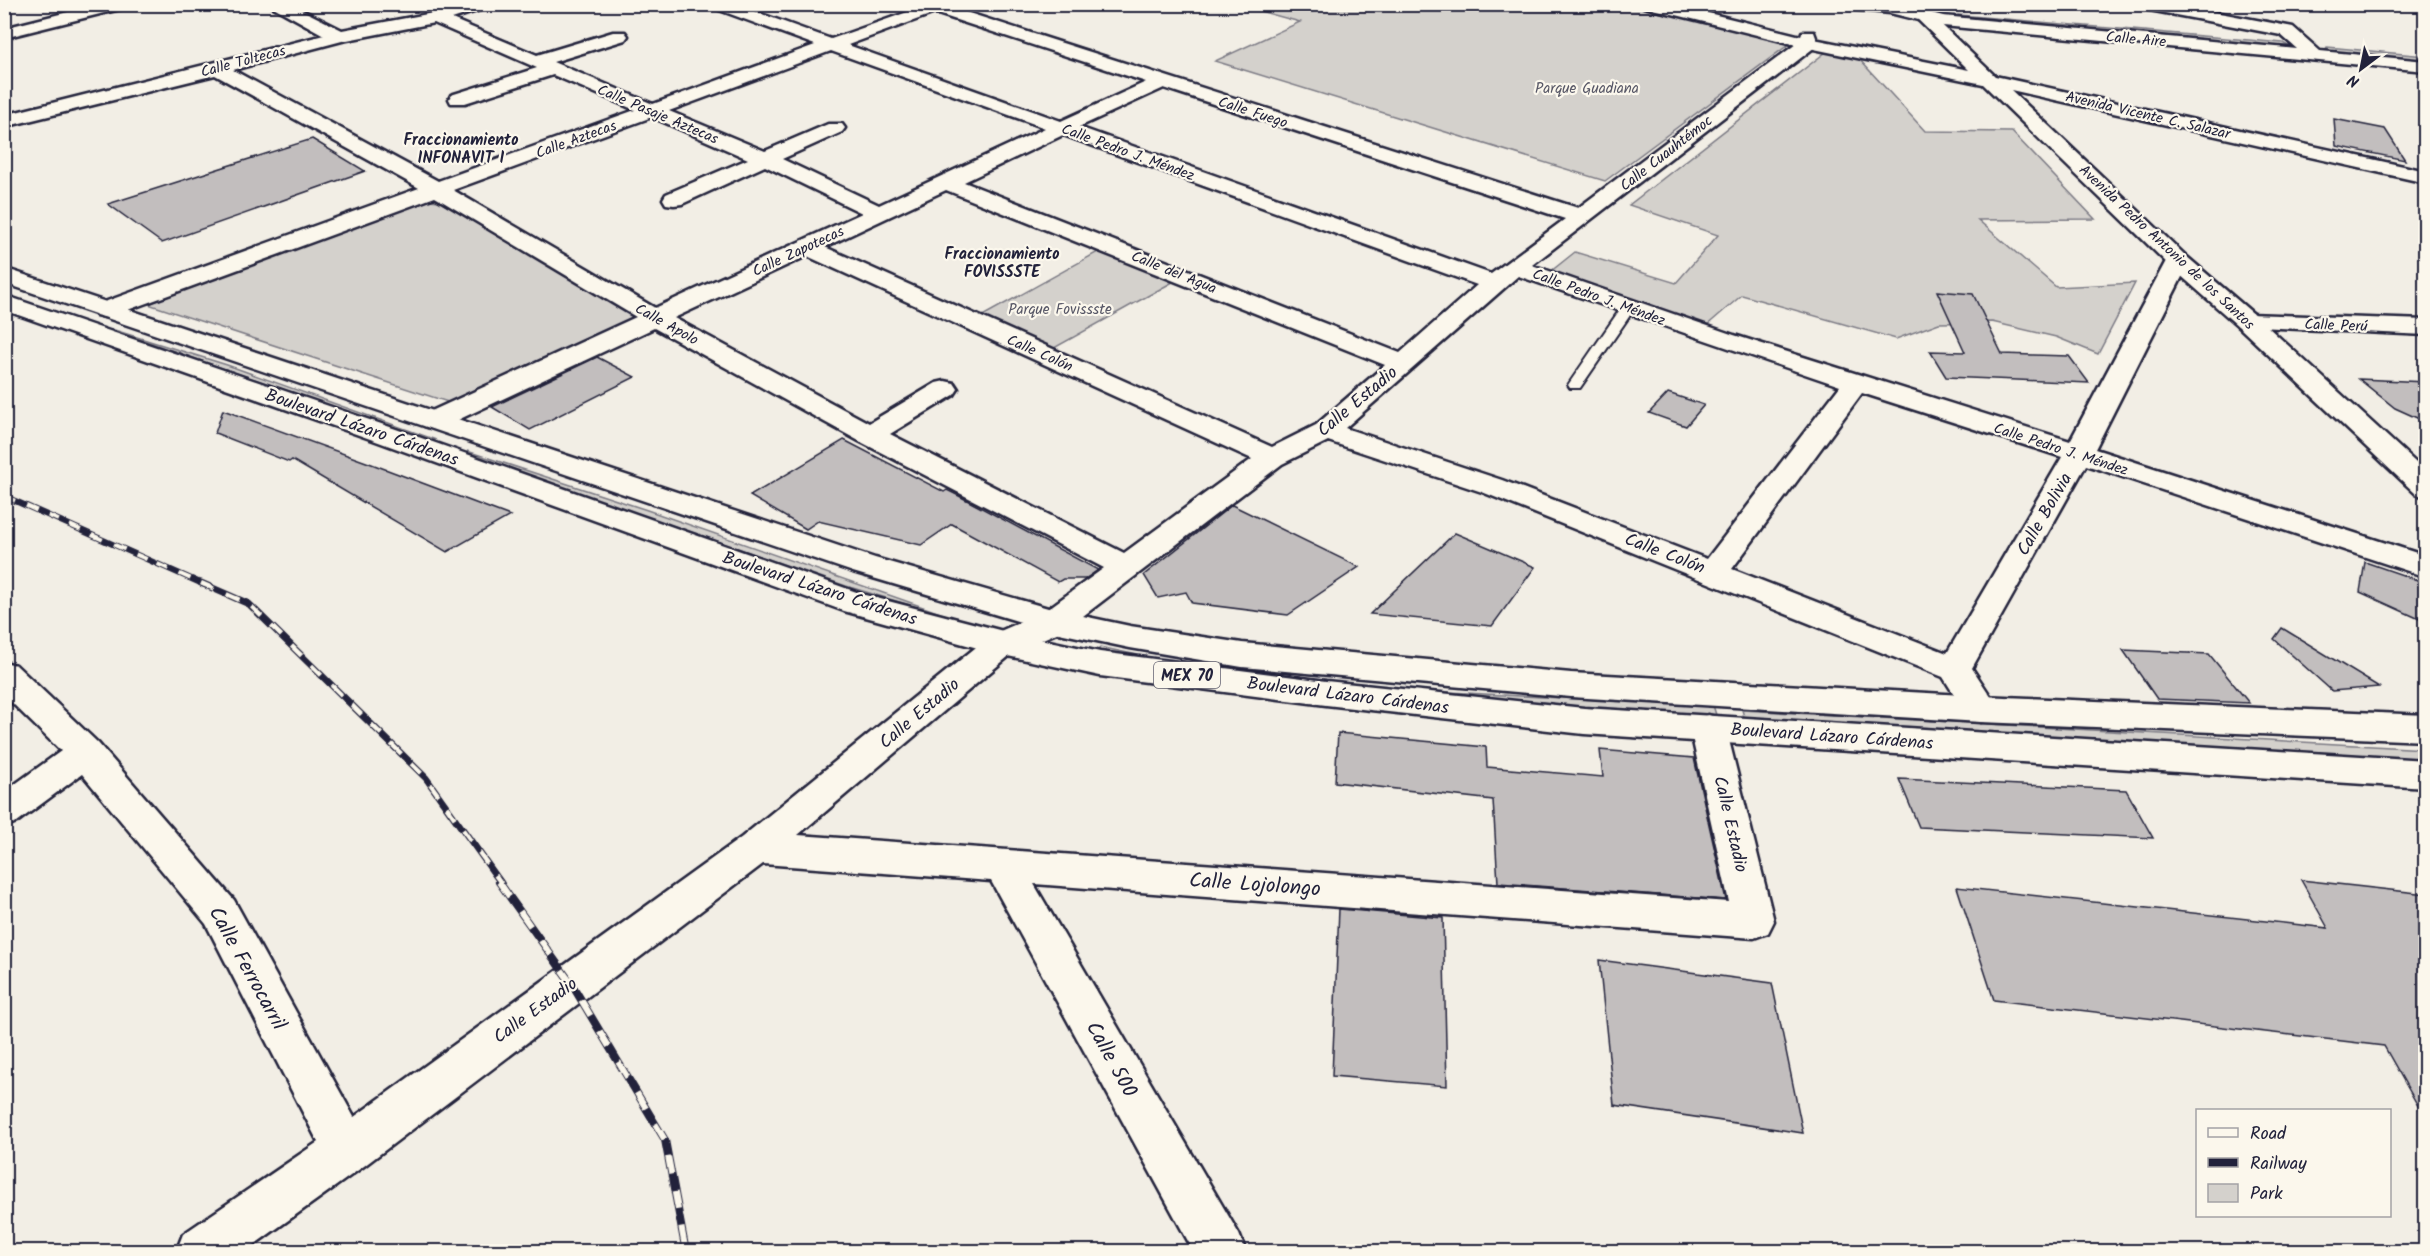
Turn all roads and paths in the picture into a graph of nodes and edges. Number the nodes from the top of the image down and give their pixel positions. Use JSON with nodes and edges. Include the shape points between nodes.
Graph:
{"nodes":[{"id":1,"x":122,"y":4,"type":"edge"},
{"id":2,"x":276,"y":4,"type":"edge"},
{"id":3,"x":483,"y":4,"type":"edge"},
{"id":4,"x":717,"y":4,"type":"edge"},
{"id":5,"x":1650,"y":4,"type":"edge"},
{"id":6,"x":1676,"y":4,"type":"edge"},
{"id":7,"x":1848,"y":4,"type":"edge"},
{"id":8,"x":2144,"y":4,"type":"edge"},
{"id":9,"x":934,"y":6,"type":"edge"},
{"id":10,"x":1915,"y":8,"type":"edge"},
{"id":11,"x":438,"y":12,"type":"edge"},
{"id":12,"x":4,"y":33,"type":"edge"},
{"id":13,"x":340,"y":36,"type":"junction"},
{"id":14,"x":619,"y":36,"type":"dead end"},
{"id":15,"x":1809,"y":39,"type":"junction"},
{"id":16,"x":2299,"y":39,"type":"junction"},
{"id":17,"x":833,"y":45,"type":"junction"},
{"id":18,"x":2426,"y":51,"type":"edge"},
{"id":19,"x":2316,"y":56,"type":"junction"},
{"id":20,"x":544,"y":65,"type":"junction"},
{"id":21,"x":2426,"y":66,"type":"edge"},
{"id":22,"x":217,"y":69,"type":"junction"},
{"id":23,"x":1990,"y":80,"type":"junction"},
{"id":24,"x":1161,"y":82,"type":"junction"},
{"id":25,"x":477,"y":109,"type":"dead end"},
{"id":26,"x":651,"y":111,"type":"junction"},
{"id":27,"x":8,"y":117,"type":"edge"},
{"id":28,"x":835,"y":128,"type":"dead end"},
{"id":29,"x":1061,"y":128,"type":"junction"},
{"id":30,"x":766,"y":159,"type":"junction"},
{"id":31,"x":2426,"y":177,"type":"edge"},
{"id":32,"x":945,"y":182,"type":"junction"},
{"id":33,"x":436,"y":189,"type":"junction"},
{"id":34,"x":674,"y":199,"type":"dead end"},
{"id":35,"x":879,"y":213,"type":"junction"},
{"id":36,"x":1582,"y":217,"type":"junction"},
{"id":37,"x":807,"y":248,"type":"junction"},
{"id":38,"x":2178,"y":261,"type":"junction"},
{"id":39,"x":4,"y":275,"type":"edge"},
{"id":40,"x":1505,"y":275,"type":"junction"},
{"id":41,"x":4,"y":302,"type":"edge"},
{"id":42,"x":1628,"y":308,"type":"junction"},
{"id":43,"x":105,"y":310,"type":"junction"},
{"id":44,"x":653,"y":317,"type":"junction"},
{"id":45,"x":2247,"y":321,"type":"junction"},
{"id":46,"x":2426,"y":328,"type":"edge"},
{"id":47,"x":1403,"y":363,"type":"junction"},
{"id":48,"x":1855,"y":384,"type":"junction"},
{"id":49,"x":1575,"y":385,"type":"dead end"},
{"id":50,"x":945,"y":389,"type":"dead end"},
{"id":51,"x":435,"y":420,"type":"junction"},
{"id":52,"x":1326,"y":431,"type":"junction"},
{"id":53,"x":869,"y":435,"type":"junction"},
{"id":54,"x":2078,"y":454,"type":"junction"},
{"id":55,"x":1272,"y":458,"type":"junction"},
{"id":56,"x":2426,"y":488,"type":"edge"},
{"id":57,"x":1125,"y":566,"type":"junction"},
{"id":58,"x":2426,"y":567,"type":"edge"},
{"id":59,"x":1714,"y":572,"type":"junction"},
{"id":60,"x":1054,"y":621,"type":"junction"},
{"id":61,"x":1003,"y":643,"type":"junction"},
{"id":62,"x":1955,"y":669,"type":"junction"},
{"id":63,"x":4,"y":674,"type":"edge"},
{"id":64,"x":1980,"y":710,"type":"junction"},
{"id":65,"x":1708,"y":728,"type":"junction"},
{"id":66,"x":2426,"y":728,"type":"edge"},
{"id":67,"x":85,"y":753,"type":"junction"},
{"id":68,"x":2426,"y":774,"type":"edge"},
{"id":69,"x":4,"y":812,"type":"edge"},
{"id":70,"x":756,"y":848,"type":"junction"},
{"id":71,"x":1003,"y":866,"type":"junction"},
{"id":72,"x":1754,"y":921,"type":"joint"},
{"id":73,"x":346,"y":1150,"type":"junction"},
{"id":74,"x":201,"y":1251,"type":"edge"},
{"id":75,"x":1221,"y":1251,"type":"edge"}],
"edges":[{"from":1,"to":12,"type":"street"},
{"from":2,"to":13,"type":"street"},
{"from":3,"to":11,"type":"street","name":"Calle Toltecas"},
{"from":4,"to":17,"type":"street","name":"Calle Pedro J. Méndez"},
{"from":5,"to":15,"type":"street","name":"Avenida Vicente C. Salazar"},
{"from":6,"to":15,"type":"street","name":"Avenida Vicente C. Salazar"},
{"from":7,"to":10,"type":"street","name":"Calle Aire"},
{"from":8,"to":16,"type":"street","via":[[2265,26],[2287,31]]},
{"from":9,"to":17,"type":"street","name":"Calle Aztecas"},
{"from":9,"to":24,"type":"street","name":"Calle Fuego"},
{"from":10,"to":16,"type":"street","name":"Calle Aire"},
{"from":10,"to":19,"type":"street","name":"Calle Aire","via":[[1955,22]]},
{"from":10,"to":23,"type":"street","name":"Avenida Pedro Antonio de los Santos"},
{"from":11,"to":13,"type":"street","name":"Calle Toltecas"},
{"from":11,"to":20,"type":"street","name":"Calle Pasaje Aztecas"},
{"from":13,"to":22,"type":"street","name":"Calle Toltecas"},
{"from":14,"to":20,"type":"street"},
{"from":15,"to":23,"type":"street","name":"Avenida Vicente C. Salazar"},
{"from":15,"to":36,"type":"street","name":"Calle Cuauhtémoc"},
{"from":16,"to":18,"type":"street","name":"Calle Aire"},
{"from":16,"to":19,"type":"street"},
{"from":17,"to":26,"type":"street","name":"Calle Aztecas"},
{"from":17,"to":29,"type":"street","name":"Calle Pedro J. Méndez"},
{"from":19,"to":21,"type":"street","name":"Calle Aire"},
{"from":20,"to":25,"type":"street","via":[[458,99]]},
{"from":20,"to":26,"type":"street","name":"Calle Pasaje Aztecas"},
{"from":22,"to":27,"type":"street","name":"Calle Toltecas"},
{"from":22,"to":33,"type":"street","name":"Calle Apolo"},
{"from":23,"to":31,"type":"street","name":"Avenida Vicente C. Salazar"},
{"from":23,"to":38,"type":"street","name":"Avenida Pedro Antonio de los Santos"},
{"from":24,"to":29,"type":"street","name":"Calle Zapotecas"},
{"from":24,"to":36,"type":"street","name":"Calle Fuego"},
{"from":26,"to":30,"type":"street","name":"Calle Pasaje Aztecas"},
{"from":26,"to":33,"type":"street","name":"Calle Aztecas"},
{"from":28,"to":30,"type":"street"},
{"from":29,"to":32,"type":"street","name":"Calle Zapotecas"},
{"from":29,"to":40,"type":"street","name":"Calle Pedro J. Méndez"},
{"from":30,"to":34,"type":"street"},
{"from":30,"to":35,"type":"street","name":"Calle Pasaje Aztecas"},
{"from":32,"to":35,"type":"street","name":"Calle Zapotecas"},
{"from":32,"to":47,"type":"street","name":"Calle del Agua"},
{"from":33,"to":43,"type":"street","name":"Calle Aztecas"},
{"from":33,"to":44,"type":"street","name":"Calle Apolo"},
{"from":35,"to":37,"type":"street","name":"Calle Zapotecas"},
{"from":36,"to":40,"type":"street","name":"Calle Cuauhtémoc"},
{"from":37,"to":44,"type":"street","name":"Calle Zapotecas"},
{"from":37,"to":55,"type":"street","name":"Calle Colón"},
{"from":38,"to":45,"type":"street","name":"Avenida Pedro Antonio de los Santos"},
{"from":38,"to":54,"type":"street","name":"Calle Bolivia"},
{"from":39,"to":43,"type":"street","name":"Boulevard Lázaro Cárdenas","number":"MEX 70"},
{"from":40,"to":42,"type":"street","name":"Calle Pedro J. Méndez"},
{"from":40,"to":47,"type":"street","name":"Calle Estadio"},
{"from":41,"to":61,"type":"street","name":"Boulevard Lázaro Cárdenas","number":"MEX 70","via":[[855,603]]},
{"from":42,"to":48,"type":"street","name":"Calle Pedro J. Méndez"},
{"from":42,"to":49,"type":"lane"},
{"from":43,"to":51,"type":"street","name":"Boulevard Lázaro Cárdenas","number":"MEX 70"},
{"from":44,"to":51,"type":"street","name":"Calle Zapotecas"},
{"from":44,"to":53,"type":"street","name":"Calle Apolo"},
{"from":45,"to":46,"type":"street","name":"Calle Perú"},
{"from":45,"to":56,"type":"street","name":"Avenida Pedro Antonio de los Santos"},
{"from":47,"to":52,"type":"street","name":"Calle Estadio"},
{"from":48,"to":54,"type":"street","name":"Calle Pedro J. Méndez"},
{"from":48,"to":59,"type":"street"},
{"from":50,"to":53,"type":"street"},
{"from":51,"to":60,"type":"street","name":"Boulevard Lázaro Cárdenas","number":"MEX 70","via":[[864,565]]},
{"from":52,"to":55,"type":"street","name":"Calle Estadio"},
{"from":52,"to":59,"type":"street","name":"Calle Colón","via":[[1492,486]]},
{"from":53,"to":57,"type":"street","name":"Calle Apolo"},
{"from":54,"to":58,"type":"street","name":"Calle Pedro J. Méndez"},
{"from":54,"to":62,"type":"street","name":"Calle Bolivia"},
{"from":55,"to":57,"type":"street","name":"Calle Estadio"},
{"from":57,"to":60,"type":"street","name":"Calle Estadio"},
{"from":59,"to":62,"type":"street","name":"Calle Colón"},
{"from":60,"to":61,"type":"street","name":"Calle Estadio"},
{"from":60,"to":64,"type":"street","name":"Boulevard Lázaro Cárdenas","number":"MEX 70","via":[[1253,656],[1571,685]]},
{"from":61,"to":65,"type":"street","name":"Boulevard Lázaro Cárdenas","number":"MEX 70","via":[[1100,664],[1326,693],[1584,721]]},
{"from":61,"to":70,"type":"street","name":"Calle Estadio"},
{"from":62,"to":64,"type":"street"},
{"from":63,"to":67,"type":"street","name":"Calle Ferrocarril"},
{"from":64,"to":66,"type":"street","name":"Boulevard Lázaro Cárdenas","number":"MEX 70"},
{"from":65,"to":68,"type":"street","name":"Boulevard Lázaro Cárdenas","number":"MEX 70"},
{"from":65,"to":72,"type":"street","name":"Calle Estadio"},
{"from":67,"to":69,"type":"street"},
{"from":67,"to":73,"type":"street","name":"Calle Ferrocarril","via":[[220,912]]},
{"from":70,"to":71,"type":"street","name":"Calle Lojolongo"},
{"from":70,"to":73,"type":"street","name":"Calle Estadio"},
{"from":71,"to":72,"type":"street","name":"Calle Lojolongo"},
{"from":71,"to":75,"type":"street","name":"Calle 500"},
{"from":73,"to":74,"type":"street"}]}
